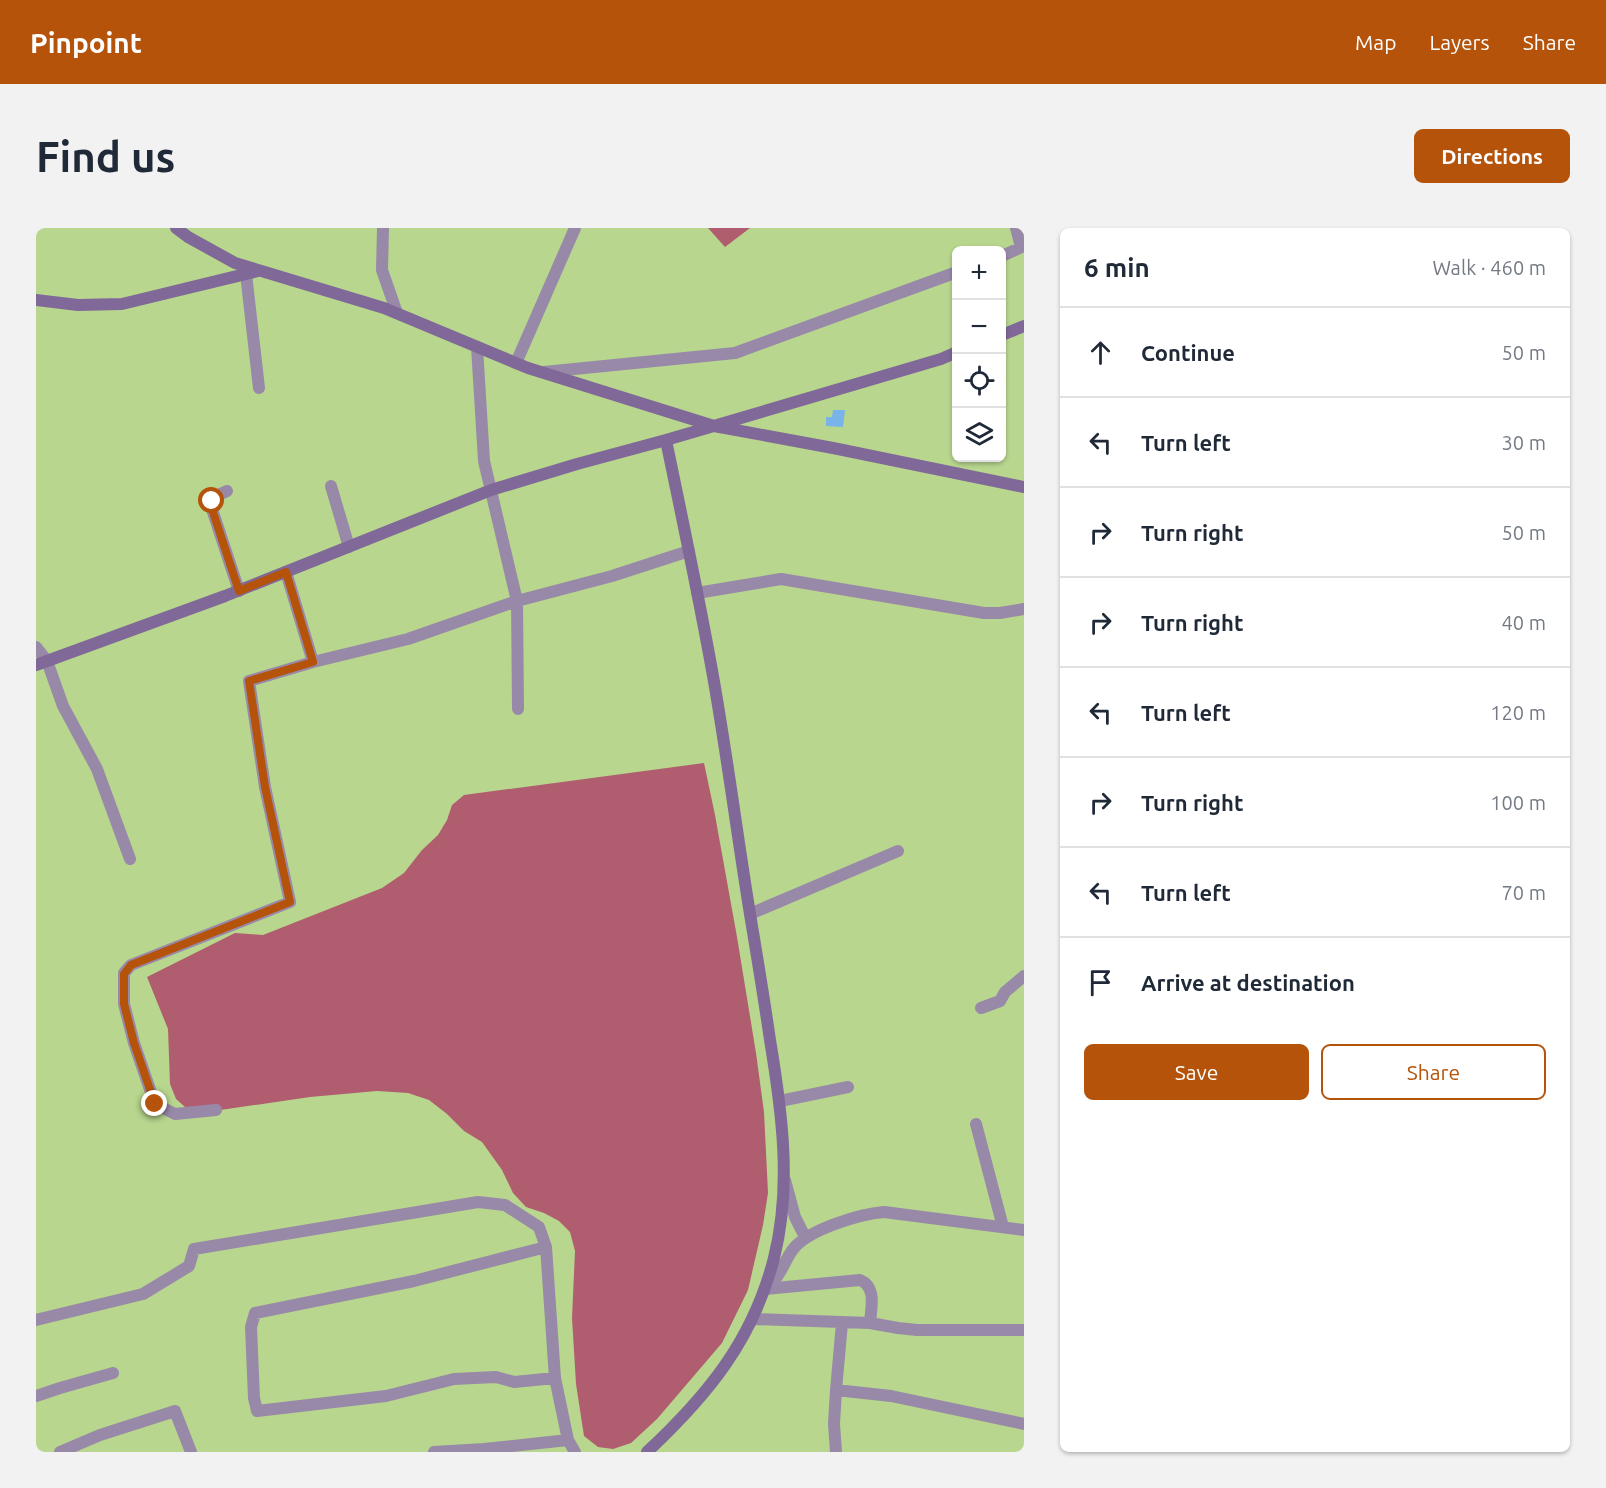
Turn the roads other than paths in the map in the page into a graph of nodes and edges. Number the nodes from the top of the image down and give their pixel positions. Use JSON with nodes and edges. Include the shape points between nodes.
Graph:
{"nodes":[{"id":1,"x":176,"y":228,"type":"edge"},
{"id":2,"x":383,"y":228,"type":"edge"},
{"id":3,"x":574,"y":228,"type":"edge"},
{"id":4,"x":1016,"y":228,"type":"edge"},
{"id":5,"x":1023,"y":246,"type":"edge"},
{"id":6,"x":1006,"y":254,"type":"edge"},
{"id":7,"x":260,"y":271,"type":"junction"},
{"id":8,"x":246,"y":274,"type":"junction"},
{"id":9,"x":952,"y":275,"type":"edge"},
{"id":10,"x":36,"y":300,"type":"edge"},
{"id":11,"x":397,"y":313,"type":"junction"},
{"id":12,"x":1024,"y":326,"type":"edge"},
{"id":13,"x":1006,"y":333,"type":"edge"},
{"id":14,"x":477,"y":347,"type":"junction"},
{"id":15,"x":952,"y":354,"type":"edge"},
{"id":16,"x":516,"y":363,"type":"junction"},
{"id":17,"x":542,"y":373,"type":"junction"},
{"id":18,"x":259,"y":388,"type":"dead end"},
{"id":19,"x":714,"y":426,"type":"junction"},
{"id":20,"x":666,"y":440,"type":"junction"},
{"id":21,"x":331,"y":486,"type":"dead end"},
{"id":22,"x":1024,"y":486,"type":"edge"},
{"id":23,"x":491,"y":490,"type":"junction"},
{"id":24,"x":227,"y":491,"type":"dead end"},
{"id":25,"x":349,"y":547,"type":"junction"},
{"id":26,"x":688,"y":552,"type":"junction"},
{"id":27,"x":286,"y":572,"type":"junction"},
{"id":28,"x":239,"y":591,"type":"junction"},
{"id":29,"x":697,"y":593,"type":"junction"},
{"id":30,"x":517,"y":601,"type":"junction"},
{"id":31,"x":1024,"y":609,"type":"edge"},
{"id":32,"x":36,"y":647,"type":"edge"},
{"id":33,"x":313,"y":662,"type":"junction"},
{"id":34,"x":42,"y":663,"type":"edge"},
{"id":35,"x":518,"y":709,"type":"dead end"},
{"id":36,"x":898,"y":851,"type":"dead end"},
{"id":37,"x":130,"y":859,"type":"dead end"},
{"id":38,"x":750,"y":914,"type":"junction"},
{"id":39,"x":1024,"y":976,"type":"edge"},
{"id":40,"x":981,"y":1008,"type":"dead end"},
{"id":41,"x":848,"y":1087,"type":"dead end"},
{"id":42,"x":780,"y":1101,"type":"junction"},
{"id":43,"x":216,"y":1110,"type":"dead end"},
{"id":44,"x":976,"y":1124,"type":"dead end"},
{"id":45,"x":783,"y":1176,"type":"junction"},
{"id":46,"x":1003,"y":1227,"type":"junction"},
{"id":47,"x":1024,"y":1230,"type":"edge"},
{"id":48,"x":805,"y":1237,"type":"junction"},
{"id":49,"x":546,"y":1247,"type":"junction"},
{"id":50,"x":765,"y":1289,"type":"junction"},
{"id":51,"x":752,"y":1319,"type":"junction"},
{"id":52,"x":36,"y":1320,"type":"edge"},
{"id":53,"x":842,"y":1323,"type":"junction"},
{"id":54,"x":870,"y":1323,"type":"junction"},
{"id":55,"x":1024,"y":1330,"type":"edge"},
{"id":56,"x":113,"y":1373,"type":"dead end"},
{"id":57,"x":555,"y":1378,"type":"junction"},
{"id":58,"x":836,"y":1390,"type":"junction"},
{"id":59,"x":36,"y":1396,"type":"edge"},
{"id":60,"x":1024,"y":1424,"type":"edge"},
{"id":61,"x":568,"y":1440,"type":"junction"},
{"id":62,"x":60,"y":1452,"type":"edge"},
{"id":63,"x":191,"y":1452,"type":"edge"},
{"id":64,"x":434,"y":1452,"type":"edge"},
{"id":65,"x":574,"y":1452,"type":"edge"},
{"id":66,"x":647,"y":1452,"type":"edge"},
{"id":67,"x":836,"y":1452,"type":"edge"}],
"edges":[{"from":1,"to":7,"type":"street","via":[[235,263]]},
{"from":2,"to":11,"type":"street","via":[[382,270]]},
{"from":3,"to":16,"type":"street"},
{"from":4,"to":5,"type":"street"},
{"from":5,"to":6,"type":"street"},
{"from":7,"to":8,"type":"street"},
{"from":7,"to":11,"type":"street"},
{"from":8,"to":10,"type":"street","via":[[122,304],[78,305]]},
{"from":8,"to":18,"type":"street"},
{"from":9,"to":17,"type":"street","via":[[735,353]]},
{"from":11,"to":14,"type":"street"},
{"from":12,"to":13,"type":"street"},
{"from":14,"to":16,"type":"street"},
{"from":14,"to":23,"type":"street","via":[[484,461]]},
{"from":15,"to":19,"type":"street"},
{"from":16,"to":17,"type":"street"},
{"from":17,"to":19,"type":"street"},
{"from":19,"to":20,"type":"street"},
{"from":19,"to":22,"type":"street"},
{"from":20,"to":23,"type":"street"},
{"from":20,"to":26,"type":"street"},
{"from":21,"to":25,"type":"street"},
{"from":23,"to":25,"type":"street"},
{"from":23,"to":30,"type":"street"},
{"from":24,"to":28,"type":"street","via":[[213,497],[212,509]]},
{"from":25,"to":27,"type":"street"},
{"from":26,"to":29,"type":"street"},
{"from":26,"to":30,"type":"street"},
{"from":27,"to":28,"type":"street"},
{"from":27,"to":33,"type":"street"},
{"from":28,"to":34,"type":"street"},
{"from":29,"to":31,"type":"street","via":[[781,579],[984,613]]},
{"from":29,"to":38,"type":"street"},
{"from":30,"to":33,"type":"street","via":[[408,639]]},
{"from":30,"to":35,"type":"street"},
{"from":32,"to":34,"type":"street"},
{"from":33,"to":43,"type":"street","via":[[249,681],[265,787],[290,902],[131,965],[124,974],[124,1004],[155,1104],[175,1114]]},
{"from":34,"to":37,"type":"street","via":[[97,769]]},
{"from":36,"to":38,"type":"street"},
{"from":38,"to":42,"type":"street"},
{"from":39,"to":40,"type":"street","via":[[1000,1001]]},
{"from":41,"to":42,"type":"street"},
{"from":42,"to":45,"type":"street"},
{"from":44,"to":46,"type":"street"},
{"from":45,"to":48,"type":"street"},
{"from":45,"to":50,"type":"street","via":[[780,1231]]},
{"from":46,"to":47,"type":"street"},
{"from":46,"to":48,"type":"street","via":[[884,1212]]},
{"from":48,"to":50,"type":"street"},
{"from":49,"to":52,"type":"street","via":[[539,1227],[505,1205],[478,1202],[194,1249],[189,1266],[143,1294]]},
{"from":49,"to":57,"type":"street"},
{"from":49,"to":57,"type":"street","via":[[414,1281],[255,1313],[251,1327],[254,1398],[257,1411],[386,1396],[454,1379],[496,1377],[514,1382]]},
{"from":50,"to":51,"type":"street"},
{"from":50,"to":54,"type":"street","via":[[860,1280],[870,1287]]},
{"from":51,"to":53,"type":"street"},
{"from":51,"to":66,"type":"street","via":[[729,1362],[699,1400]]},
{"from":53,"to":54,"type":"street"},
{"from":53,"to":58,"type":"street"},
{"from":54,"to":55,"type":"street","via":[[917,1330]]},
{"from":56,"to":59,"type":"street"},
{"from":57,"to":61,"type":"street"},
{"from":58,"to":60,"type":"street","via":[[891,1396]]},
{"from":58,"to":67,"type":"street"},
{"from":61,"to":64,"type":"street"},
{"from":61,"to":65,"type":"street"},
{"from":62,"to":63,"type":"street","via":[[175,1411]]}]}
